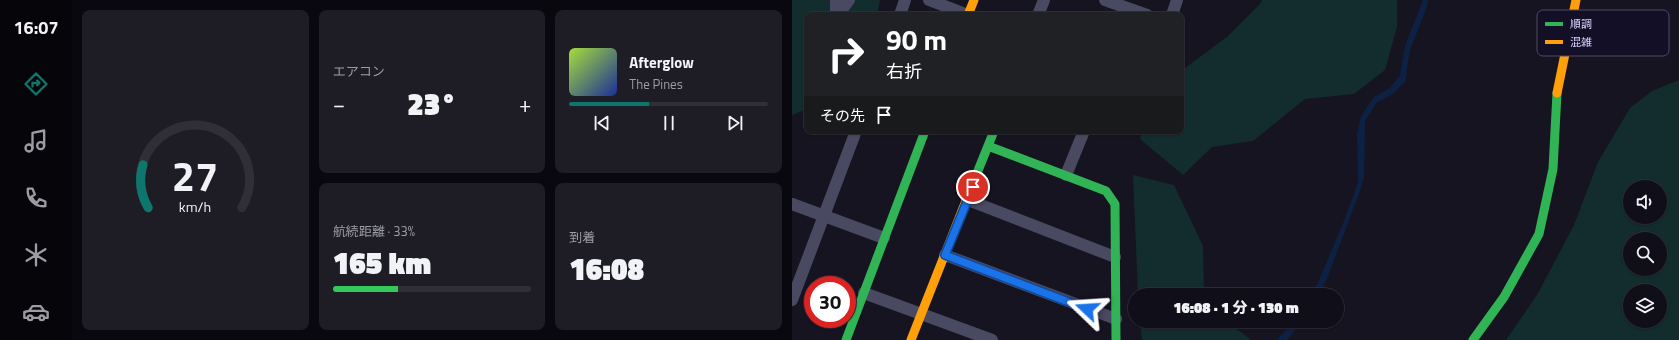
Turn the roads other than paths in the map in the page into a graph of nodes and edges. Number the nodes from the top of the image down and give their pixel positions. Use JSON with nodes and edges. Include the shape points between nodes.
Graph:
{"nodes":[{"id":1,"x":836,"y":0,"type":"edge"},
{"id":2,"x":849,"y":0,"type":"edge"},
{"id":3,"x":906,"y":0,"type":"edge"},
{"id":4,"x":929,"y":0,"type":"edge"},
{"id":5,"x":974,"y":0,"type":"edge"},
{"id":6,"x":1044,"y":0,"type":"edge"},
{"id":7,"x":1105,"y":0,"type":"edge"},
{"id":8,"x":1177,"y":0,"type":"edge"},
{"id":9,"x":1576,"y":0,"type":"edge"},
{"id":10,"x":1574,"y":10,"type":"edge"},
{"id":11,"x":837,"y":12,"type":"edge"},
{"id":12,"x":839,"y":12,"type":"edge"},
{"id":13,"x":901,"y":12,"type":"edge"},
{"id":14,"x":960,"y":12,"type":"edge"},
{"id":15,"x":969,"y":12,"type":"edge"},
{"id":16,"x":1039,"y":12,"type":"edge"},
{"id":17,"x":1139,"y":12,"type":"edge"},
{"id":18,"x":1173,"y":12,"type":"edge"},
{"id":19,"x":1564,"y":56,"type":"edge"},
{"id":20,"x":855,"y":134,"type":"edge"},
{"id":21,"x":924,"y":134,"type":"edge"},
{"id":22,"x":993,"y":134,"type":"edge"},
{"id":23,"x":1083,"y":134,"type":"edge"},
{"id":24,"x":988,"y":146,"type":"junction"},
{"id":25,"x":1066,"y":174,"type":"junction"},
{"id":26,"x":968,"y":200,"type":"junction"},
{"id":27,"x":792,"y":204,"type":"edge"},
{"id":28,"x":824,"y":215,"type":"junction"},
{"id":29,"x":884,"y":238,"type":"junction"},
{"id":30,"x":945,"y":255,"type":"junction"},
{"id":31,"x":1116,"y":257,"type":"junction"},
{"id":32,"x":798,"y":268,"type":"edge"},
{"id":33,"x":864,"y":293,"type":"junction"},
{"id":34,"x":792,"y":300,"type":"edge"},
{"id":35,"x":921,"y":315,"type":"junction"},
{"id":36,"x":1116,"y":320,"type":"junction"},
{"id":37,"x":846,"y":340,"type":"edge"},
{"id":38,"x":911,"y":340,"type":"edge"},
{"id":39,"x":992,"y":340,"type":"edge"},
{"id":40,"x":1116,"y":340,"type":"edge"},
{"id":41,"x":1473,"y":340,"type":"edge"}],
"edges":[{"from":1,"to":11,"type":"street"},
{"from":2,"to":12,"type":"street"},
{"from":3,"to":13,"type":"street"},
{"from":4,"to":14,"type":"street"},
{"from":5,"to":15,"type":"street"},
{"from":6,"to":16,"type":"street"},
{"from":7,"to":17,"type":"street"},
{"from":8,"to":18,"type":"street"},
{"from":9,"to":10,"type":"street"},
{"from":19,"to":41,"type":"street","via":[[1557,90],[1553,168],[1539,234],[1504,297]]},
{"from":20,"to":28,"type":"street"},
{"from":21,"to":29,"type":"street"},
{"from":22,"to":24,"type":"street"},
{"from":23,"to":25,"type":"street"},
{"from":24,"to":25,"type":"street"},
{"from":24,"to":26,"type":"street"},
{"from":25,"to":31,"type":"street","via":[[1106,192],[1115,204]]},
{"from":26,"to":30,"type":"street"},
{"from":26,"to":31,"type":"street"},
{"from":27,"to":28,"type":"street"},
{"from":28,"to":29,"type":"street"},
{"from":28,"to":32,"type":"street"},
{"from":29,"to":33,"type":"street"},
{"from":30,"to":35,"type":"street"},
{"from":30,"to":36,"type":"street"},
{"from":31,"to":36,"type":"street"},
{"from":32,"to":34,"type":"street"},
{"from":33,"to":35,"type":"street"},
{"from":33,"to":37,"type":"street"},
{"from":35,"to":38,"type":"street"},
{"from":35,"to":39,"type":"street"},
{"from":36,"to":40,"type":"street"}]}
